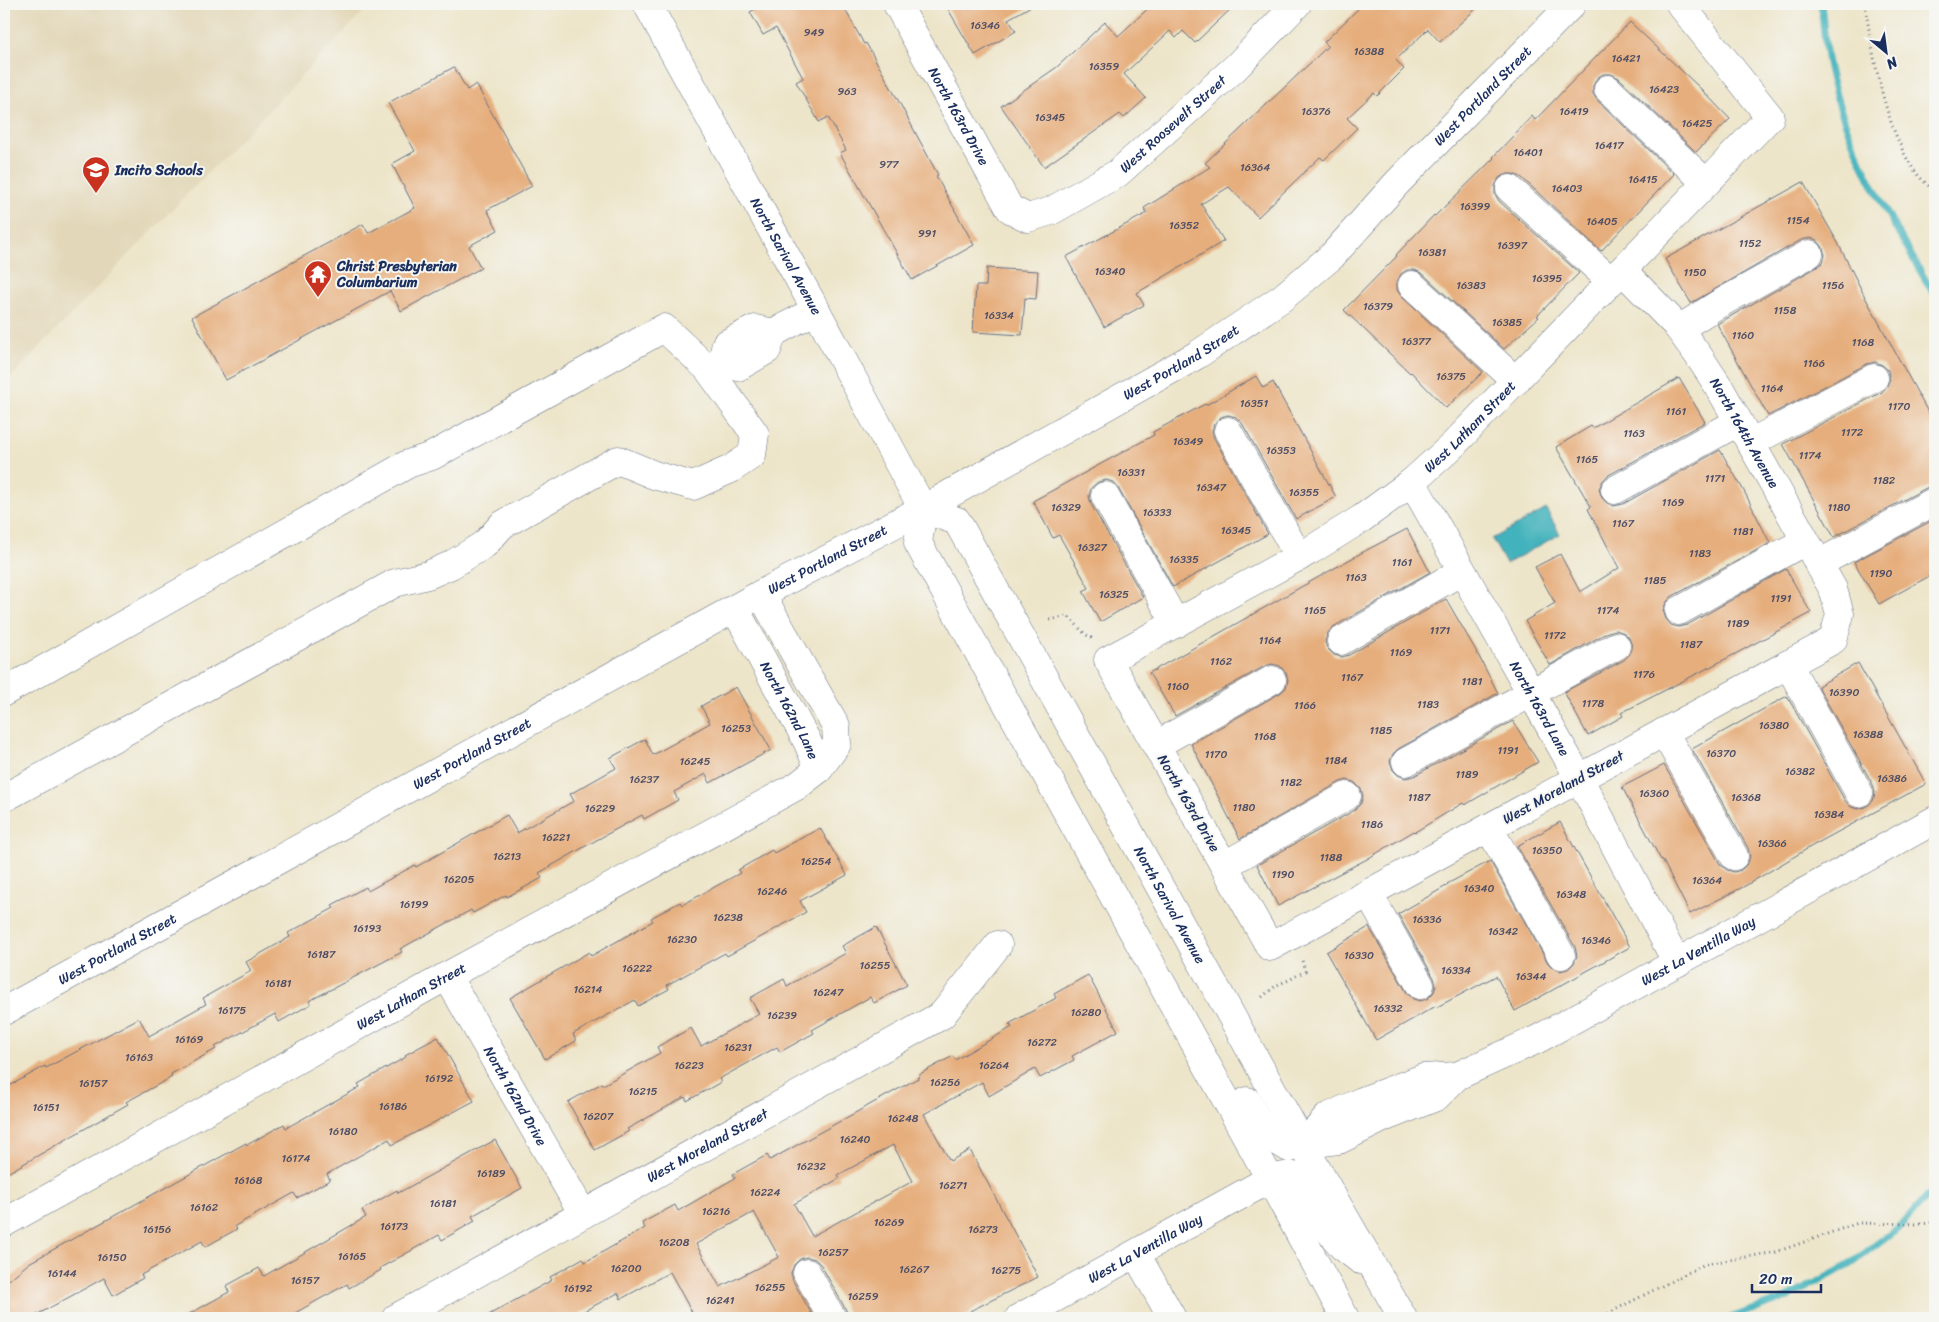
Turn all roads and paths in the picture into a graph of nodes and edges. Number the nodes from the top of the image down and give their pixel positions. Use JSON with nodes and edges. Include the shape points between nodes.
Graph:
{"nodes":[{"id":1,"x":647,"y":4,"type":"edge"},
{"id":2,"x":897,"y":4,"type":"edge"},
{"id":3,"x":1297,"y":4,"type":"edge"},
{"id":4,"x":1572,"y":4,"type":"edge"},
{"id":5,"x":1680,"y":4,"type":"edge"},
{"id":6,"x":1865,"y":4,"type":"edge"},
{"id":7,"x":1608,"y":89,"type":"dead end"},
{"id":8,"x":1706,"y":183,"type":"junction"},
{"id":9,"x":1510,"y":189,"type":"dead end"},
{"id":10,"x":1935,"y":190,"type":"edge"},
{"id":11,"x":1028,"y":218,"type":"joint"},
{"id":12,"x":1809,"y":254,"type":"dead end"},
{"id":13,"x":1616,"y":275,"type":"junction"},
{"id":14,"x":1412,"y":285,"type":"dead end"},
{"id":15,"x":816,"y":310,"type":"junction"},
{"id":16,"x":1679,"y":329,"type":"junction"},
{"id":17,"x":715,"y":365,"type":"junction"},
{"id":18,"x":1874,"y":378,"type":"dead end"},
{"id":19,"x":1516,"y":381,"type":"junction"},
{"id":20,"x":1228,"y":431,"type":"dead end"},
{"id":21,"x":1744,"y":432,"type":"junction"},
{"id":22,"x":1412,"y":482,"type":"junction"},
{"id":23,"x":1615,"y":490,"type":"dead end"},
{"id":24,"x":1105,"y":496,"type":"dead end"},
{"id":25,"x":1935,"y":501,"type":"edge"},
{"id":26,"x":923,"y":509,"type":"junction"},
{"id":27,"x":1811,"y":552,"type":"junction"},
{"id":28,"x":1299,"y":556,"type":"junction"},
{"id":29,"x":1462,"y":571,"type":"junction"},
{"id":30,"x":761,"y":594,"type":"junction"},
{"id":31,"x":734,"y":609,"type":"junction"},
{"id":32,"x":1679,"y":611,"type":"dead end"},
{"id":33,"x":1840,"y":614,"type":"joint"},
{"id":34,"x":1050,"y":620,"type":"dead end"},
{"id":35,"x":1176,"y":624,"type":"junction"},
{"id":36,"x":1342,"y":641,"type":"dead end"},
{"id":37,"x":1616,"y":646,"type":"dead end"},
{"id":38,"x":1105,"y":650,"type":"junction"},
{"id":39,"x":1788,"y":664,"type":"junction"},
{"id":40,"x":1272,"y":680,"type":"dead end"},
{"id":41,"x":4,"y":692,"type":"edge"},
{"id":42,"x":1531,"y":692,"type":"junction"},
{"id":43,"x":1664,"y":732,"type":"junction"},
{"id":44,"x":1156,"y":745,"type":"junction"},
{"id":45,"x":1406,"y":762,"type":"dead end"},
{"id":46,"x":819,"y":769,"type":"junction"},
{"id":47,"x":1579,"y":778,"type":"junction"},
{"id":48,"x":1859,"y":793,"type":"dead end"},
{"id":49,"x":1347,"y":796,"type":"dead end"},
{"id":50,"x":4,"y":798,"type":"edge"},
{"id":51,"x":1935,"y":820,"type":"edge"},
{"id":52,"x":1489,"y":828,"type":"junction"},
{"id":53,"x":1734,"y":856,"type":"dead end"},
{"id":54,"x":1225,"y":866,"type":"junction"},
{"id":55,"x":1368,"y":893,"type":"junction"},
{"id":56,"x":1130,"y":926,"type":"junction"},
{"id":57,"x":998,"y":946,"type":"dead end"},
{"id":58,"x":1270,"y":947,"type":"joint"},
{"id":59,"x":1561,"y":955,"type":"dead end"},
{"id":60,"x":1302,"y":960,"type":"dead end"},
{"id":61,"x":1678,"y":963,"type":"junction"},
{"id":62,"x":447,"y":976,"type":"junction"},
{"id":63,"x":1420,"y":985,"type":"dead end"},
{"id":64,"x":1262,"y":997,"type":"dead end"},
{"id":65,"x":4,"y":1011,"type":"edge"},
{"id":66,"x":1302,"y":1145,"type":"junction"},
{"id":67,"x":1270,"y":1179,"type":"junction"},
{"id":68,"x":583,"y":1214,"type":"junction"},
{"id":69,"x":1935,"y":1222,"type":"edge"},
{"id":70,"x":4,"y":1223,"type":"edge"},
{"id":71,"x":1136,"y":1254,"type":"junction"},
{"id":72,"x":807,"y":1273,"type":"dead end"},
{"id":73,"x":1378,"y":1275,"type":"junction"},
{"id":74,"x":1935,"y":1311,"type":"edge"},
{"id":75,"x":396,"y":1318,"type":"edge"},
{"id":76,"x":832,"y":1318,"type":"edge"},
{"id":77,"x":1019,"y":1318,"type":"edge"},
{"id":78,"x":1172,"y":1318,"type":"edge"},
{"id":79,"x":1345,"y":1318,"type":"edge"},
{"id":80,"x":1403,"y":1318,"type":"edge"},
{"id":81,"x":1599,"y":1318,"type":"edge"},
{"id":82,"x":1916,"y":1318,"type":"edge"}],
"edges":[{"from":1,"to":15,"type":"street","name":"North Sarival Avenue"},
{"from":2,"to":11,"type":"street","name":"North 163rd Drive","via":[[1010,209]]},
{"from":3,"to":11,"type":"street","name":"West Roosevelt Street","via":[[1236,67],[1118,173],[1051,211]]},
{"from":4,"to":26,"type":"street","name":"West Portland Street","via":[[1398,183],[1332,256],[1282,298],[1197,355]]},
{"from":5,"to":8,"type":"street","name":"West Latham Street","via":[[1770,116]]},
{"from":6,"to":10,"type":"path","via":[[1868,30],[1898,140],[1911,168]]},
{"from":7,"to":8,"type":"street"},
{"from":8,"to":13,"type":"street","name":"West Latham Street"},
{"from":9,"to":13,"type":"street","name":"North 164th Avenue"},
{"from":12,"to":16,"type":"street"},
{"from":13,"to":16,"type":"street","name":"North 164th Avenue","via":[[1655,302]]},
{"from":13,"to":19,"type":"street","name":"West Latham Street"},
{"from":14,"to":19,"type":"street"},
{"from":15,"to":17,"type":"street","via":[[773,333],[755,329],[726,344]]},
{"from":15,"to":26,"type":"street","name":"North Sarival Avenue"},
{"from":16,"to":21,"type":"street","name":"North 164th Avenue","via":[[1719,386]]},
{"from":17,"to":41,"type":"street","via":[[664,328],[432,456],[399,469]]},
{"from":17,"to":50,"type":"street","via":[[755,434],[752,455],[731,470],[693,486],[618,460],[502,526],[485,544],[450,566],[396,583]]},
{"from":18,"to":21,"type":"street"},
{"from":19,"to":22,"type":"street","name":"West Latham Street"},
{"from":20,"to":28,"type":"street"},
{"from":21,"to":23,"type":"street"},
{"from":21,"to":27,"type":"street","name":"North 164th Avenue"},
{"from":22,"to":28,"type":"street","name":"West Latham Street","via":[[1361,519]]},
{"from":22,"to":29,"type":"street","name":"North 163rd Lane"},
{"from":24,"to":35,"type":"street"},
{"from":25,"to":27,"type":"street"},
{"from":26,"to":30,"type":"street","name":"West Portland Street"},
{"from":26,"to":56,"type":"street","via":[[918,543]]},
{"from":26,"to":66,"type":"street","name":"North Sarival Avenue","via":[[957,521]]},
{"from":27,"to":32,"type":"street"},
{"from":27,"to":33,"type":"street","name":"North 164th Avenue","via":[[1833,590]]},
{"from":28,"to":35,"type":"street","name":"West Latham Street"},
{"from":29,"to":36,"type":"street"},
{"from":29,"to":42,"type":"street","name":"North 163rd Lane"},
{"from":30,"to":31,"type":"street","name":"West Portland Street"},
{"from":30,"to":46,"type":"street","name":"North 162nd Lane","via":[[836,726],[837,744]]},
{"from":31,"to":46,"type":"street","name":"North 162nd Lane","via":[[807,741]]},
{"from":31,"to":65,"type":"street","name":"West Portland Street"},
{"from":33,"to":39,"type":"street","name":"West Moreland Street","via":[[1833,640]]},
{"from":34,"to":38,"type":"path","via":[[1067,616],[1077,623],[1083,634]]},
{"from":35,"to":38,"type":"street","name":"West Latham Street"},
{"from":37,"to":42,"type":"street"},
{"from":38,"to":44,"type":"street","name":"North 163rd Drive"},
{"from":39,"to":43,"type":"street","name":"West Moreland Street"},
{"from":39,"to":48,"type":"street"},
{"from":40,"to":44,"type":"street"},
{"from":42,"to":45,"type":"street"},
{"from":42,"to":47,"type":"street","name":"North 163rd Lane"},
{"from":43,"to":47,"type":"street","name":"West Moreland Street"},
{"from":43,"to":53,"type":"street"},
{"from":44,"to":54,"type":"street","name":"North 163rd Drive"},
{"from":46,"to":62,"type":"street","name":"West Latham Street","via":[[796,786]]},
{"from":47,"to":52,"type":"street","name":"West Moreland Street"},
{"from":47,"to":61,"type":"street","name":"North 163rd Lane"},
{"from":49,"to":54,"type":"street"},
{"from":51,"to":61,"type":"street","name":"West La Ventilla Way"},
{"from":52,"to":55,"type":"street","name":"West Moreland Street"},
{"from":52,"to":59,"type":"street"},
{"from":54,"to":58,"type":"street","name":"North 163rd Drive"},
{"from":55,"to":58,"type":"street","name":"West Moreland Street"},
{"from":55,"to":63,"type":"street"},
{"from":56,"to":66,"type":"street","via":[[1197,1009],[1260,1126],[1289,1148]]},
{"from":56,"to":67,"type":"street"},
{"from":57,"to":68,"type":"street","name":"West Moreland Street","via":[[942,1014]]},
{"from":60,"to":64,"type":"path","via":[[1305,971],[1277,985]]},
{"from":61,"to":66,"type":"street","name":"West La Ventilla Way","via":[[1538,1039],[1458,1076],[1436,1097],[1339,1140]]},
{"from":62,"to":68,"type":"street","name":"North 162nd Drive"},
{"from":62,"to":70,"type":"street","name":"West Latham Street"},
{"from":66,"to":73,"type":"street","name":"North Sarival Avenue"},
{"from":67,"to":71,"type":"street","name":"West La Ventilla Way"},
{"from":67,"to":73,"type":"street","via":[[1293,1176],[1324,1226],[1343,1247]]},
{"from":67,"to":79,"type":"street"},
{"from":68,"to":75,"type":"street","name":"West Moreland Street"},
{"from":69,"to":81,"type":"path","via":[[1858,1223],[1776,1252],[1705,1264]]},
{"from":71,"to":77,"type":"street","name":"West La Ventilla Way"},
{"from":71,"to":78,"type":"street"},
{"from":72,"to":76,"type":"street"},
{"from":73,"to":80,"type":"street","name":"North Sarival Avenue"},
{"from":74,"to":82,"type":"path"}]}
